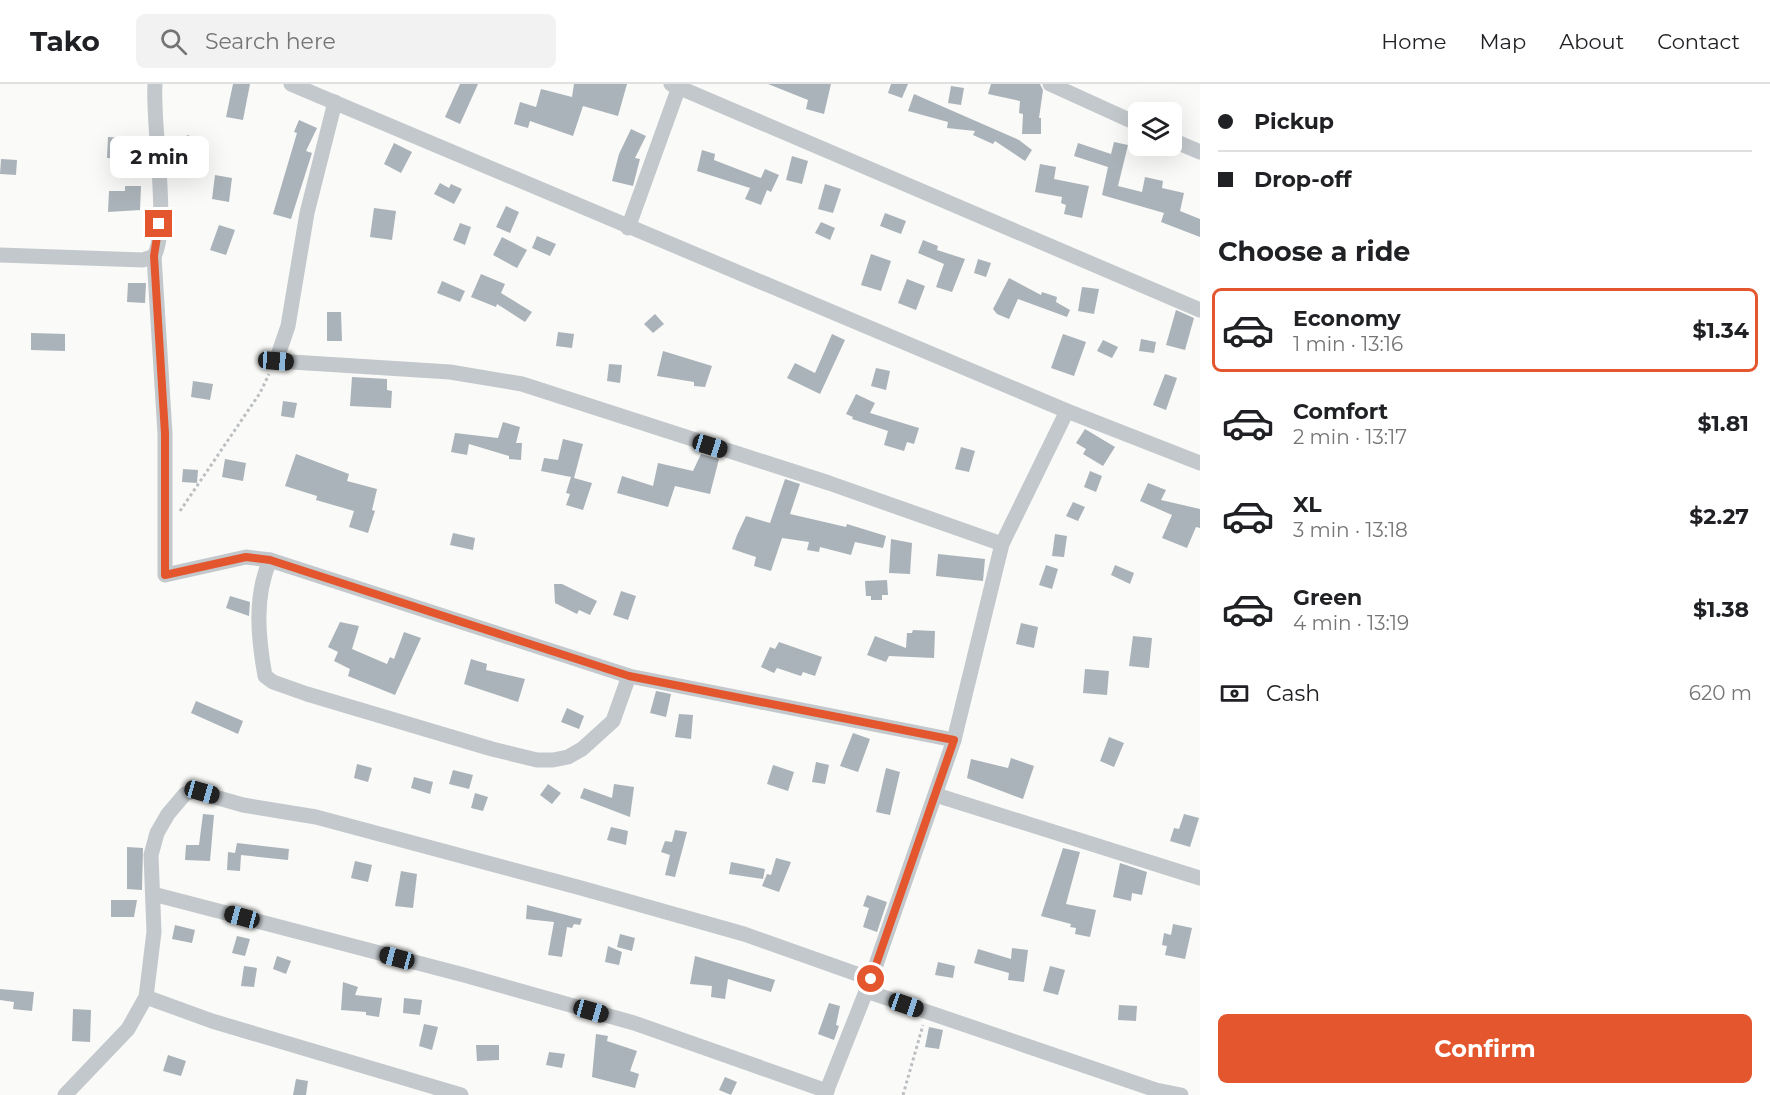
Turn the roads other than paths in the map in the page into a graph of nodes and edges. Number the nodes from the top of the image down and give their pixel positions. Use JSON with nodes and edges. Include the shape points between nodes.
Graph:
{"nodes":[{"id":1,"x":155,"y":84,"type":"edge"},
{"id":2,"x":291,"y":84,"type":"edge"},
{"id":3,"x":1050,"y":84,"type":"edge"},
{"id":4,"x":677,"y":85,"type":"edge"},
{"id":5,"x":335,"y":102,"type":"junction"},
{"id":6,"x":1128,"y":119,"type":"edge"},
{"id":7,"x":1182,"y":145,"type":"edge"},
{"id":8,"x":1200,"y":153,"type":"edge"},
{"id":9,"x":628,"y":228,"type":"junction"},
{"id":10,"x":0,"y":255,"type":"edge"},
{"id":11,"x":154,"y":256,"type":"junction"},
{"id":12,"x":1200,"y":310,"type":"edge"},
{"id":13,"x":1066,"y":411,"type":"junction"},
{"id":14,"x":1200,"y":463,"type":"edge"},
{"id":15,"x":1002,"y":544,"type":"junction"},
{"id":16,"x":270,"y":560,"type":"junction"},
{"id":17,"x":629,"y":676,"type":"junction"},
{"id":18,"x":954,"y":740,"type":"junction"},
{"id":19,"x":936,"y":795,"type":"junction"},
{"id":20,"x":1200,"y":878,"type":"edge"},
{"id":21,"x":153,"y":894,"type":"junction"},
{"id":22,"x":868,"y":985,"type":"junction"},
{"id":23,"x":146,"y":997,"type":"junction"},
{"id":24,"x":826,"y":1093,"type":"edge"},
{"id":25,"x":65,"y":1095,"type":"edge"},
{"id":26,"x":461,"y":1095,"type":"edge"},
{"id":27,"x":1181,"y":1095,"type":"edge"}],
"edges":[{"from":1,"to":11,"type":"street","via":[[159,224]]},
{"from":2,"to":5,"type":"street"},
{"from":3,"to":6,"type":"street"},
{"from":4,"to":9,"type":"street"},
{"from":4,"to":12,"type":"street"},
{"from":5,"to":9,"type":"street"},
{"from":5,"to":15,"type":"street","via":[[307,213],[288,326],[276,361],[450,372],[522,384],[829,483]]},
{"from":7,"to":8,"type":"street"},
{"from":9,"to":13,"type":"street"},
{"from":10,"to":11,"type":"street","via":[[143,260]]},
{"from":11,"to":16,"type":"street","via":[[165,434],[165,575],[246,557]]},
{"from":13,"to":14,"type":"street"},
{"from":13,"to":15,"type":"street"},
{"from":15,"to":18,"type":"street"},
{"from":16,"to":17,"type":"street"},
{"from":16,"to":17,"type":"street","via":[[258,603],[265,676],[307,694],[492,749],[553,760],[582,749],[613,721]]},
{"from":17,"to":18,"type":"street"},
{"from":18,"to":19,"type":"street"},
{"from":19,"to":20,"type":"street"},
{"from":19,"to":22,"type":"street"},
{"from":21,"to":22,"type":"street","via":[[151,855],[157,832],[177,801],[194,790],[243,805],[315,817],[744,934]]},
{"from":21,"to":23,"type":"street","via":[[154,932]]},
{"from":21,"to":24,"type":"street","via":[[622,1020]]},
{"from":22,"to":24,"type":"street"},
{"from":22,"to":27,"type":"street","via":[[927,1012],[1156,1090]]},
{"from":23,"to":25,"type":"street","via":[[128,1029]]},
{"from":23,"to":26,"type":"street","via":[[212,1021]]}]}
